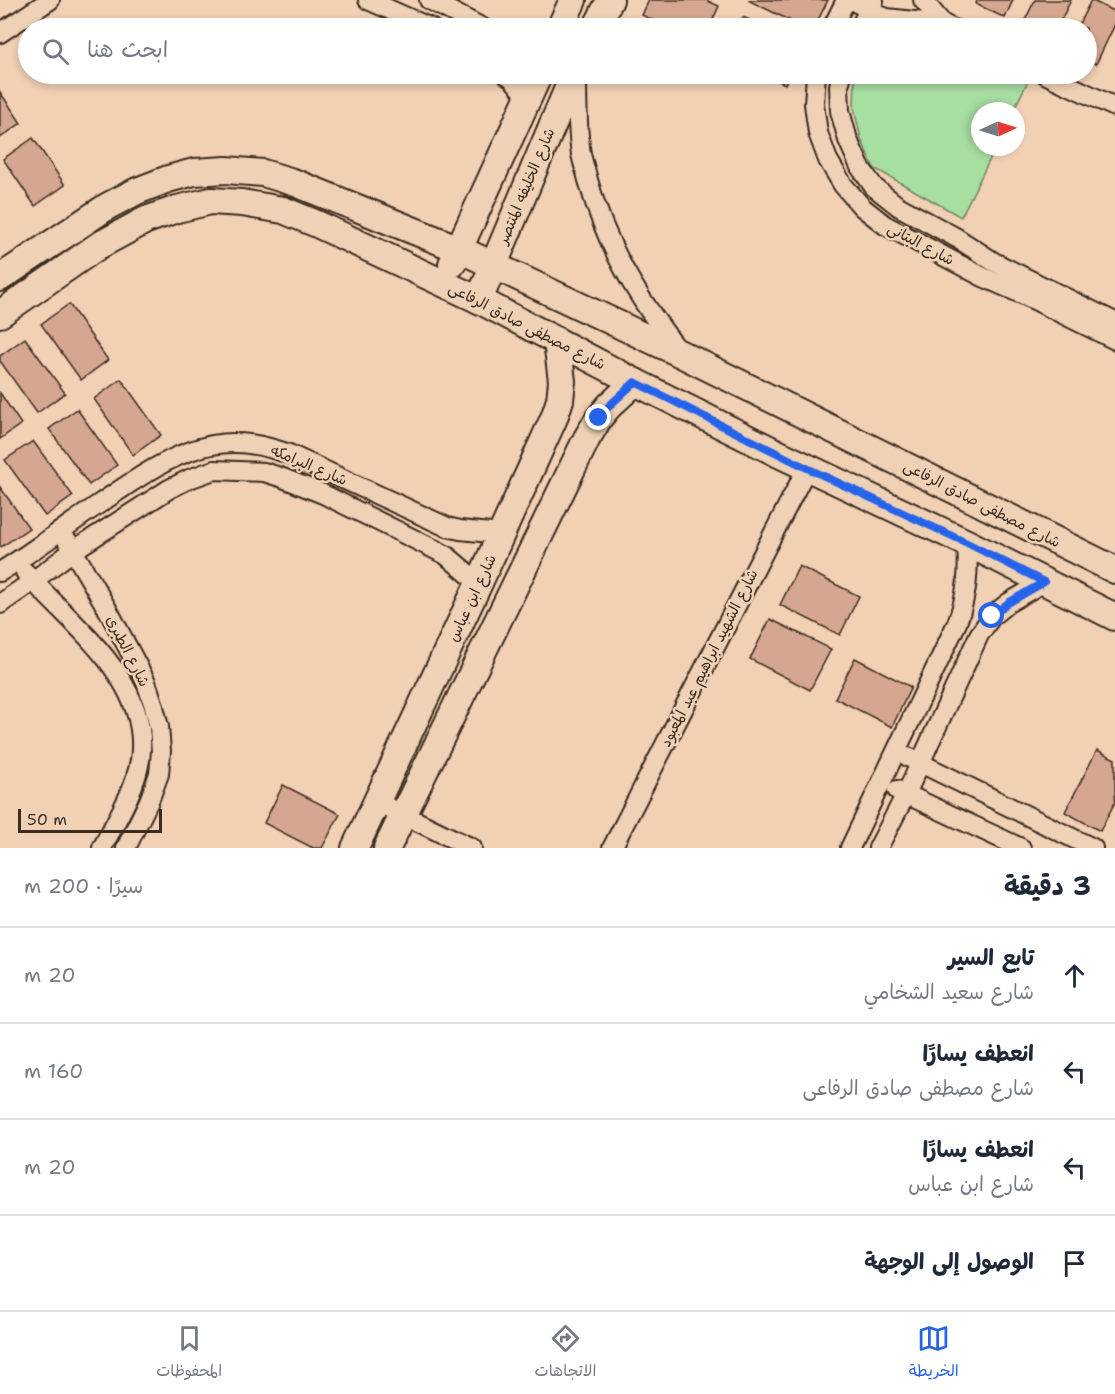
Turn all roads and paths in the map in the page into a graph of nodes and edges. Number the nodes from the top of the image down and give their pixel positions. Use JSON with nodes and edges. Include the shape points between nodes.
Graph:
{"nodes":[{"id":1,"x":50,"y":0,"type":"edge"},
{"id":2,"x":368,"y":0,"type":"edge"},
{"id":3,"x":429,"y":0,"type":"edge"},
{"id":4,"x":573,"y":0,"type":"edge"},
{"id":5,"x":610,"y":0,"type":"edge"},
{"id":6,"x":846,"y":0,"type":"edge"},
{"id":7,"x":851,"y":0,"type":"edge"},
{"id":8,"x":923,"y":0,"type":"edge"},
{"id":9,"x":872,"y":5,"type":"edge"},
{"id":10,"x":23,"y":18,"type":"edge"},
{"id":11,"x":408,"y":18,"type":"edge"},
{"id":12,"x":464,"y":18,"type":"edge"},
{"id":13,"x":565,"y":18,"type":"edge"},
{"id":14,"x":601,"y":18,"type":"edge"},
{"id":15,"x":837,"y":18,"type":"edge"},
{"id":16,"x":886,"y":18,"type":"edge"},
{"id":17,"x":940,"y":18,"type":"edge"},
{"id":18,"x":18,"y":21,"type":"edge"},
{"id":19,"x":0,"y":33,"type":"edge"},
{"id":20,"x":518,"y":84,"type":"edge"},
{"id":21,"x":534,"y":84,"type":"edge"},
{"id":22,"x":572,"y":84,"type":"edge"},
{"id":23,"x":576,"y":84,"type":"edge"},
{"id":24,"x":815,"y":84,"type":"edge"},
{"id":25,"x":840,"y":84,"type":"edge"},
{"id":26,"x":1066,"y":84,"type":"edge"},
{"id":27,"x":528,"y":97,"type":"junction"},
{"id":28,"x":1115,"y":107,"type":"edge"},
{"id":29,"x":459,"y":249,"type":"junction"},
{"id":30,"x":994,"y":262,"type":"junction"},
{"id":31,"x":492,"y":265,"type":"junction"},
{"id":32,"x":983,"y":277,"type":"junction"},
{"id":33,"x":0,"y":278,"type":"edge"},
{"id":34,"x":444,"y":283,"type":"junction"},
{"id":35,"x":479,"y":300,"type":"junction"},
{"id":36,"x":0,"y":314,"type":"edge"},
{"id":37,"x":1115,"y":322,"type":"edge"},
{"id":38,"x":1115,"y":340,"type":"edge"},
{"id":39,"x":557,"y":341,"type":"junction"},
{"id":40,"x":681,"y":354,"type":"junction"},
{"id":41,"x":635,"y":382,"type":"junction"},
{"id":42,"x":807,"y":468,"type":"junction"},
{"id":43,"x":60,"y":531,"type":"junction"},
{"id":44,"x":501,"y":534,"type":"junction"},
{"id":45,"x":967,"y":543,"type":"junction"},
{"id":46,"x":74,"y":550,"type":"junction"},
{"id":47,"x":16,"y":562,"type":"junction"},
{"id":48,"x":1115,"y":570,"type":"edge"},
{"id":49,"x":0,"y":572,"type":"edge"},
{"id":50,"x":33,"y":581,"type":"junction"},
{"id":51,"x":1044,"y":582,"type":"junction"},
{"id":52,"x":479,"y":583,"type":"junction"},
{"id":53,"x":0,"y":604,"type":"edge"},
{"id":54,"x":1115,"y":617,"type":"edge"},
{"id":55,"x":896,"y":752,"type":"junction"},
{"id":56,"x":920,"y":763,"type":"junction"},
{"id":57,"x":881,"y":783,"type":"junction"},
{"id":58,"x":906,"y":794,"type":"junction"},
{"id":59,"x":377,"y":802,"type":"junction"},
{"id":60,"x":403,"y":815,"type":"junction"},
{"id":61,"x":102,"y":848,"type":"edge"},
{"id":62,"x":126,"y":848,"type":"edge"},
{"id":63,"x":356,"y":848,"type":"edge"},
{"id":64,"x":387,"y":848,"type":"edge"},
{"id":65,"x":472,"y":848,"type":"edge"},
{"id":66,"x":612,"y":848,"type":"edge"},
{"id":67,"x":850,"y":848,"type":"edge"},
{"id":68,"x":878,"y":848,"type":"edge"},
{"id":69,"x":1022,"y":848,"type":"edge"},
{"id":70,"x":1093,"y":848,"type":"edge"}],
"edges":[{"from":1,"to":10,"type":"street"},
{"from":2,"to":11,"type":"street"},
{"from":3,"to":12,"type":"street"},
{"from":4,"to":13,"type":"street"},
{"from":5,"to":14,"type":"street"},
{"from":6,"to":15,"type":"street"},
{"from":7,"to":9,"type":"street"},
{"from":8,"to":17,"type":"street"},
{"from":9,"to":16,"type":"street"},
{"from":18,"to":19,"type":"street"},
{"from":20,"to":27,"type":"street"},
{"from":21,"to":27,"type":"street"},
{"from":22,"to":31,"type":"street","name":"شارع الخليفه المنتصر"},
{"from":23,"to":40,"type":"street","via":[[581,155],[609,240],[629,281]]},
{"from":24,"to":32,"type":"street","name":"شارع البتانى","via":[[818,133],[828,160],[862,207],[885,225]]},
{"from":25,"to":30,"type":"street","name":"شارع البتانى","via":[[840,111],[848,140],[874,187],[898,206]]},
{"from":26,"to":28,"type":"street"},
{"from":27,"to":29,"type":"street"},
{"from":29,"to":31,"type":"street","name":"شارع مصطفى صادق الرفاعى"},
{"from":29,"to":33,"type":"street","name":"شارع مصطفى صادق الرفاعى","via":[[263,173],[194,172],[137,191],[108,206]]},
{"from":29,"to":34,"type":"street"},
{"from":30,"to":32,"type":"street"},
{"from":30,"to":37,"type":"street","name":"شارع البتانى"},
{"from":31,"to":35,"type":"street","name":"شارع الخليفه المنتصر"},
{"from":31,"to":40,"type":"street","name":"شارع مصطفى صادق الرفاعى"},
{"from":32,"to":38,"type":"street","name":"شارع البتانى"},
{"from":34,"to":35,"type":"street","name":"شارع مصطفى صادق الرفاعى"},
{"from":34,"to":36,"type":"street","name":"شارع مصطفى صادق الرفاعى","via":[[283,210],[211,201],[146,220],[98,246]]},
{"from":35,"to":39,"type":"street","name":"شارع مصطفى صادق الرفاعى"},
{"from":39,"to":41,"type":"street","name":"شارع مصطفى صادق الرفاعى"},
{"from":39,"to":44,"type":"street","name":"شارع ابن عباس","via":[[561,400]]},
{"from":40,"to":48,"type":"street","name":"شارع مصطفى صادق الرفاعى"},
{"from":41,"to":42,"type":"street","name":"شارع مصطفى صادق الرفاعى"},
{"from":41,"to":60,"type":"street","via":[[609,406],[587,438]]},
{"from":42,"to":45,"type":"street","name":"شارع مصطفى صادق الرفاعى"},
{"from":42,"to":66,"type":"street","name":"شارع الشهيد ابراهيم عبد المعبود"},
{"from":43,"to":44,"type":"street","name":"شارع البرامكه","via":[[164,464],[188,452],[236,442],[289,454],[447,527]]},
{"from":43,"to":46,"type":"street","name":"شارع الطبرى"},
{"from":43,"to":47,"type":"street","name":"شارع البرامكه"},
{"from":44,"to":52,"type":"street","name":"شارع ابن عباس"},
{"from":45,"to":51,"type":"street","name":"شارع مصطفى صادق الرفاعى"},
{"from":45,"to":55,"type":"street","via":[[969,564],[964,604]]},
{"from":46,"to":50,"type":"street","name":"شارع البرامكه"},
{"from":46,"to":52,"type":"street","name":"شارع البرامكه","via":[[189,479],[214,470],[264,472],[323,494],[446,555]]},
{"from":46,"to":62,"type":"street","name":"شارع الطبرى","via":[[146,682],[159,728],[159,774]]},
{"from":47,"to":49,"type":"street","name":"شارع البرامكه"},
{"from":47,"to":50,"type":"street","name":"شارع الطبرى"},
{"from":50,"to":53,"type":"street","name":"شارع البرامكه"},
{"from":50,"to":61,"type":"street","name":"شارع الطبرى","via":[[121,678],[137,717],[140,761],[132,789]]},
{"from":51,"to":54,"type":"street","name":"شارع مصطفى صادق الرفاعى"},
{"from":51,"to":56,"type":"street","via":[[992,616],[979,635]]},
{"from":52,"to":59,"type":"street","name":"شارع ابن عباس"},
{"from":55,"to":56,"type":"street"},
{"from":55,"to":57,"type":"street"},
{"from":56,"to":58,"type":"street"},
{"from":56,"to":70,"type":"street"},
{"from":57,"to":58,"type":"street"},
{"from":57,"to":67,"type":"street"},
{"from":58,"to":68,"type":"street"},
{"from":58,"to":69,"type":"street"},
{"from":59,"to":60,"type":"street"},
{"from":59,"to":63,"type":"street","name":"شارع ابن عباس"},
{"from":60,"to":64,"type":"street"},
{"from":60,"to":65,"type":"street"}]}
